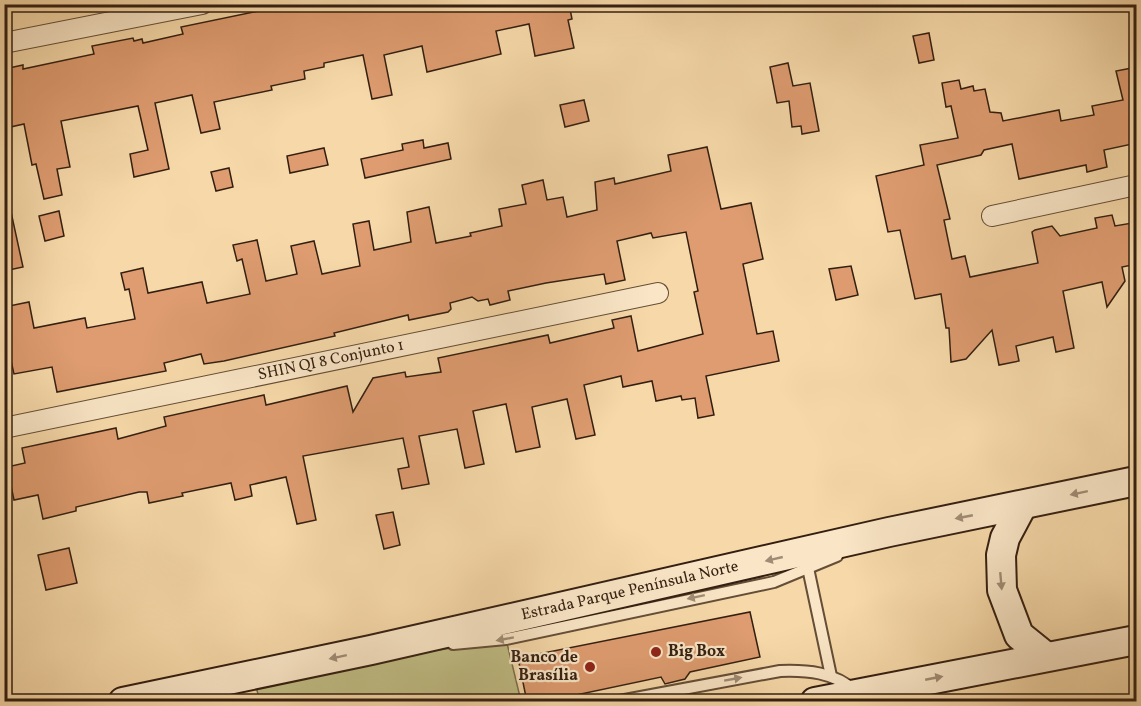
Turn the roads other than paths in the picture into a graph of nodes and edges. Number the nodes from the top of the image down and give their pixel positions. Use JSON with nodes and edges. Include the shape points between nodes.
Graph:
{"nodes":[{"id":1,"x":202,"y":4,"type":"edge"},
{"id":2,"x":4,"y":43,"type":"edge"},
{"id":3,"x":1137,"y":185,"type":"edge"},
{"id":4,"x":992,"y":216,"type":"dead end"},
{"id":5,"x":658,"y":293,"type":"dead end"},
{"id":6,"x":4,"y":428,"type":"edge"},
{"id":7,"x":1137,"y":481,"type":"edge"},
{"id":8,"x":1022,"y":506,"type":"junction"},
{"id":9,"x":889,"y":532,"type":"junction"},
{"id":10,"x":808,"y":568,"type":"junction"},
{"id":11,"x":1137,"y":640,"type":"edge"},
{"id":12,"x":371,"y":650,"type":"junction"},
{"id":13,"x":1045,"y":656,"type":"junction"},
{"id":14,"x":831,"y":676,"type":"junction"},
{"id":15,"x":226,"y":681,"type":"junction"},
{"id":16,"x":857,"y":693,"type":"junction"},
{"id":17,"x":123,"y":702,"type":"edge"},
{"id":18,"x":246,"y":702,"type":"edge"},
{"id":19,"x":614,"y":702,"type":"edge"},
{"id":20,"x":815,"y":702,"type":"edge"}],
"edges":[{"from":1,"to":2,"type":"street"},
{"from":3,"to":4,"type":"street"},
{"from":5,"to":6,"type":"street","name":"SHIN QI 8 Conjunto 1"},
{"from":7,"to":8,"type":"main road","name":"Estrada Parque Península Norte","one_way":true},
{"from":8,"to":9,"type":"main road","name":"Estrada Parque Península Norte","one_way":true},
{"from":8,"to":13,"type":"main road","one_way":true,"via":[[1005,538],[1001,555],[1002,590],[1019,635]]},
{"from":9,"to":10,"type":"lane"},
{"from":9,"to":12,"type":"main road","name":"Estrada Parque Península Norte","one_way":true},
{"from":10,"to":12,"type":"lane","one_way":true,"via":[[774,582],[506,639]]},
{"from":10,"to":14,"type":"lane"},
{"from":11,"to":13,"type":"main road"},
{"from":12,"to":15,"type":"main road","name":"Estrada Parque Península Norte","one_way":true},
{"from":16,"to":13,"type":"main road","one_way":true},
{"from":14,"to":16,"type":"lane"},
{"from":19,"to":14,"type":"lane","one_way":true,"via":[[780,671],[804,670]]},
{"from":15,"to":17,"type":"main road","name":"Estrada Parque Península Norte"},
{"from":15,"to":18,"type":"main road"},
{"from":16,"to":20,"type":"main road"}]}
